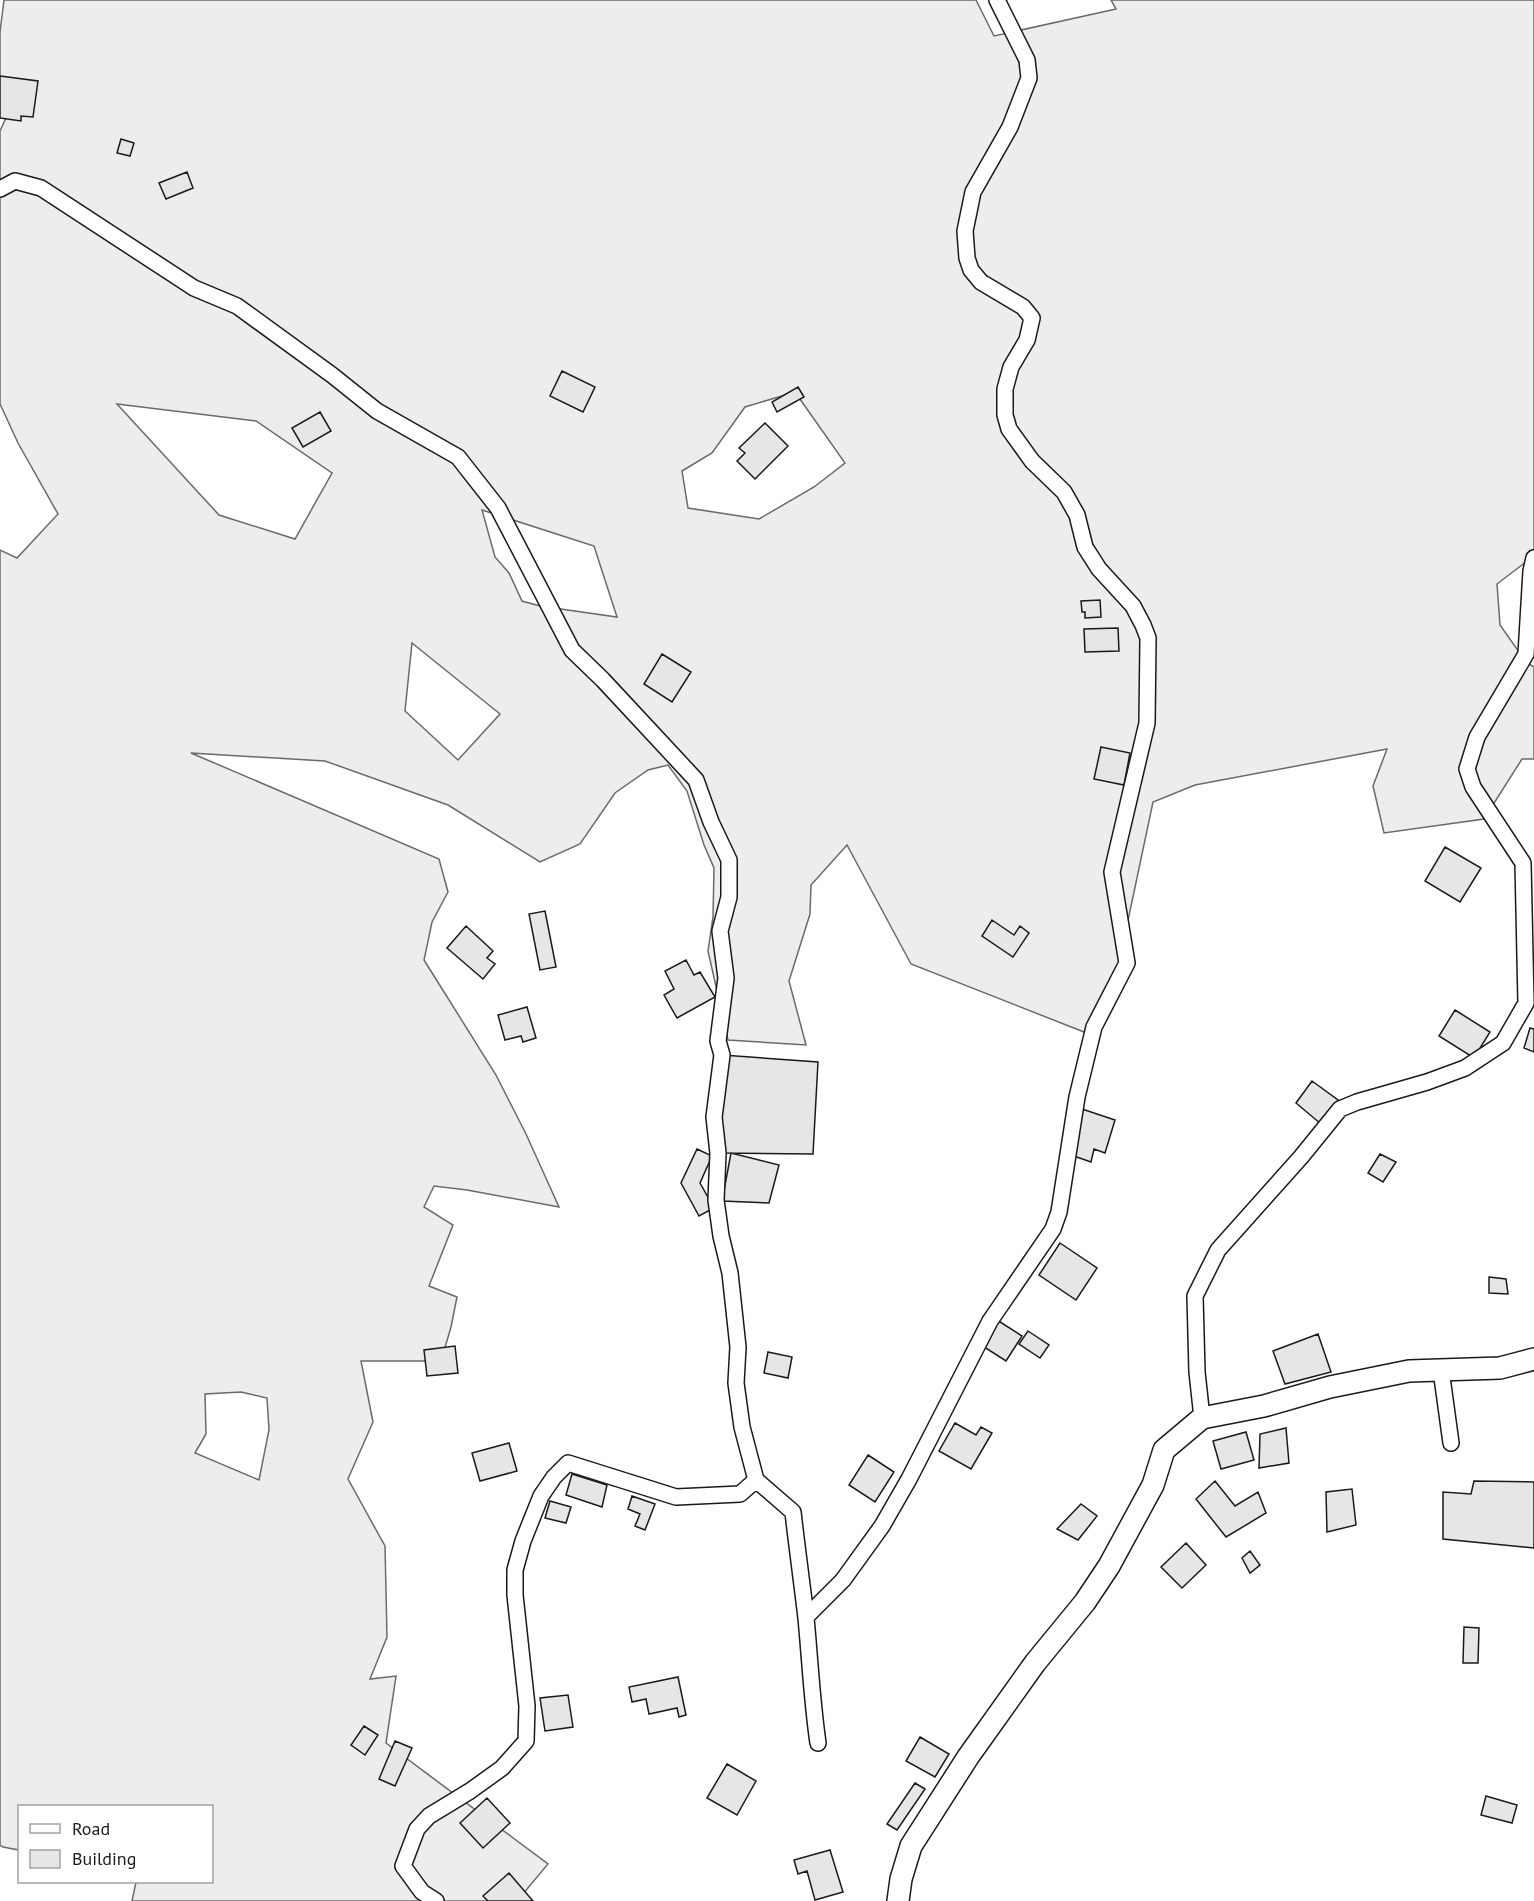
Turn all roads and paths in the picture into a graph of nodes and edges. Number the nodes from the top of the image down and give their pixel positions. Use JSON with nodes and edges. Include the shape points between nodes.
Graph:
{"nodes":[{"id":1,"x":997,"y":0,"type":"edge"},
{"id":2,"x":0,"y":189,"type":"edge"},
{"id":3,"x":1534,"y":558,"type":"edge"},
{"id":4,"x":1530,"y":1002,"type":"edge"},
{"id":5,"x":1534,"y":1359,"type":"edge"},
{"id":6,"x":1441,"y":1370,"type":"junction"},
{"id":7,"x":1202,"y":1418,"type":"junction"},
{"id":8,"x":1451,"y":1443,"type":"dead end"},
{"id":9,"x":756,"y":1480,"type":"junction"},
{"id":10,"x":806,"y":1617,"type":"junction"},
{"id":11,"x":818,"y":1743,"type":"dead end"},
{"id":12,"x":436,"y":1901,"type":"edge"},
{"id":13,"x":898,"y":1901,"type":"edge"}],
"edges":[{"from":1,"to":10,"type":"street","via":[[1027,60],[1029,78],[1010,127],[973,192],[965,231],[967,258],[981,282],[1023,307],[1032,318],[1027,340],[1011,368],[1005,389],[1009,429],[1032,461],[1064,492],[1077,515],[1085,547],[1099,569],[1133,606],[1148,638],[1147,723],[1112,872],[1127,963],[1094,1027],[1053,1229],[990,1321],[882,1526],[843,1580]]},
{"from":2,"to":9,"type":"street","via":[[15,181],[41,188],[194,288],[237,306],[377,411],[458,457],[498,508],[572,650],[696,780],[729,860],[729,897],[720,931],[726,978],[714,1117],[718,1153],[716,1200],[730,1273],[742,1427]]},
{"from":3,"to":4,"type":"street","via":[[1526,654],[1477,737],[1467,769],[1473,787],[1523,862]]},
{"from":4,"to":7,"type":"street","via":[[1503,1043],[1465,1068],[1340,1109],[1218,1250],[1195,1296]]},
{"from":5,"to":6,"type":"street","via":[[1500,1368]]},
{"from":6,"to":7,"type":"street","via":[[1409,1371]]},
{"from":6,"to":8,"type":"street"},
{"from":7,"to":13,"type":"street","via":[[1164,1450],[1153,1485],[1109,1566],[981,1738],[911,1846]]},
{"from":9,"to":10,"type":"street","via":[[793,1512]]},
{"from":9,"to":12,"type":"street","via":[[740,1494],[676,1497],[568,1463],[554,1477],[541,1496],[515,1570],[514,1595],[527,1706],[526,1741],[502,1768],[417,1828],[403,1866],[422,1892]]},
{"from":10,"to":11,"type":"street"}]}
